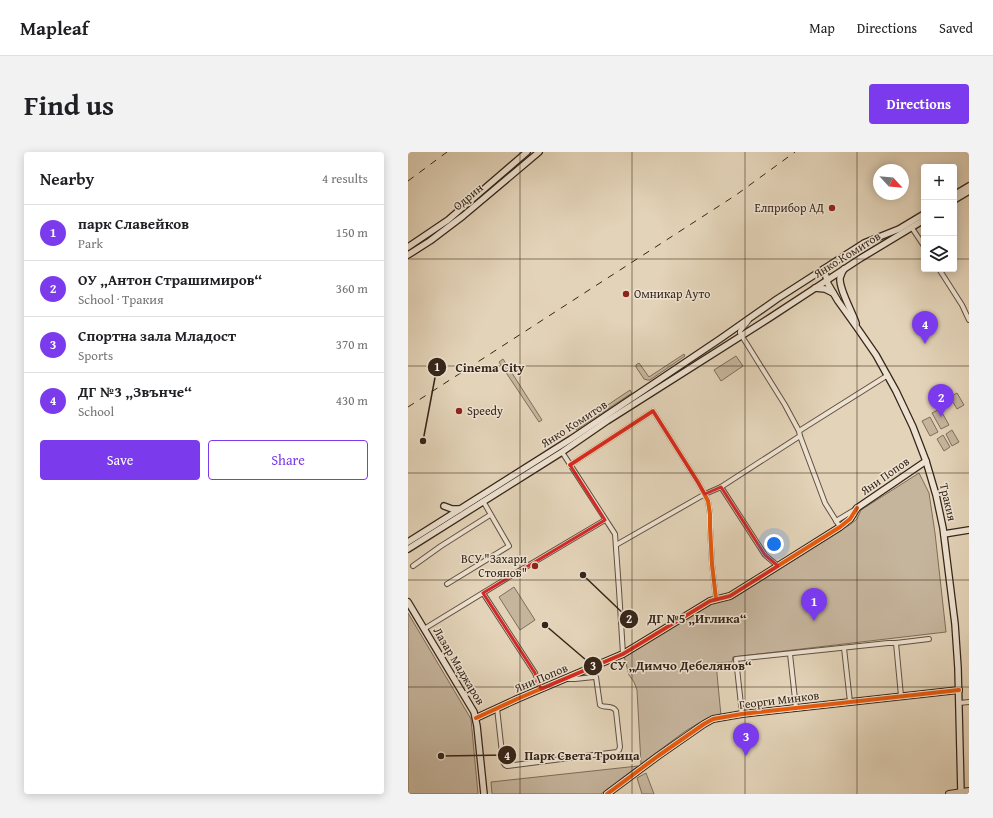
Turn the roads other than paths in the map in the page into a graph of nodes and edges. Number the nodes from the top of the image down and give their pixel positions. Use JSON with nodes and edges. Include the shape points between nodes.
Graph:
{"nodes":[{"id":1,"x":527,"y":152,"type":"edge"},
{"id":2,"x":539,"y":152,"type":"edge"},
{"id":3,"x":509,"y":177,"type":"junction"},
{"id":4,"x":969,"y":186,"type":"edge"},
{"id":5,"x":969,"y":191,"type":"edge"},
{"id":6,"x":957,"y":193,"type":"edge"},
{"id":7,"x":957,"y":198,"type":"edge"},
{"id":8,"x":921,"y":216,"type":"edge"},
{"id":9,"x":921,"y":222,"type":"edge"},
{"id":10,"x":912,"y":228,"type":"junction"},
{"id":11,"x":921,"y":242,"type":"edge"},
{"id":12,"x":408,"y":247,"type":"edge"},
{"id":13,"x":408,"y":255,"type":"edge"},
{"id":14,"x":844,"y":269,"type":"junction"},
{"id":15,"x":824,"y":270,"type":"junction"},
{"id":16,"x":941,"y":272,"type":"edge"},
{"id":17,"x":830,"y":278,"type":"junction"},
{"id":18,"x":814,"y":288,"type":"junction"},
{"id":19,"x":833,"y":293,"type":"junction"},
{"id":20,"x":844,"y":294,"type":"junction"},
{"id":21,"x":767,"y":307,"type":"junction"},
{"id":22,"x":771,"y":317,"type":"junction"},
{"id":23,"x":749,"y":320,"type":"junction"},
{"id":24,"x":969,"y":320,"type":"edge"},
{"id":25,"x":858,"y":329,"type":"junction"},
{"id":26,"x":742,"y":336,"type":"junction"},
{"id":27,"x":888,"y":375,"type":"junction"},
{"id":28,"x":800,"y":433,"type":"junction"},
{"id":29,"x":562,"y":452,"type":"junction"},
{"id":30,"x":926,"y":461,"type":"junction"},
{"id":31,"x":570,"y":465,"type":"junction"},
{"id":32,"x":721,"y":487,"type":"junction"},
{"id":33,"x":705,"y":494,"type":"junction"},
{"id":34,"x":483,"y":501,"type":"junction"},
{"id":35,"x":444,"y":506,"type":"dead end"},
{"id":36,"x":461,"y":508,"type":"junction"},
{"id":37,"x":857,"y":508,"type":"junction"},
{"id":38,"x":490,"y":515,"type":"junction"},
{"id":39,"x":451,"y":518,"type":"junction"},
{"id":40,"x":605,"y":520,"type":"junction"},
{"id":41,"x":836,"y":521,"type":"junction"},
{"id":42,"x":840,"y":527,"type":"junction"},
{"id":43,"x":969,"y":530,"type":"edge"},
{"id":44,"x":944,"y":534,"type":"junction"},
{"id":45,"x":408,"y":542,"type":"edge"},
{"id":46,"x":616,"y":545,"type":"junction"},
{"id":47,"x":408,"y":548,"type":"edge"},
{"id":48,"x":413,"y":566,"type":"dead end"},
{"id":49,"x":778,"y":566,"type":"junction"},
{"id":50,"x":447,"y":584,"type":"dead end"},
{"id":51,"x":483,"y":593,"type":"junction"},
{"id":52,"x":716,"y":599,"type":"junction"},
{"id":53,"x":408,"y":602,"type":"edge"},
{"id":54,"x":424,"y":629,"type":"junction"},
{"id":55,"x":929,"y":640,"type":"dead end"},
{"id":56,"x":896,"y":643,"type":"junction"},
{"id":57,"x":844,"y":648,"type":"junction"},
{"id":58,"x":622,"y":654,"type":"junction"},
{"id":59,"x":790,"y":654,"type":"junction"},
{"id":60,"x":565,"y":678,"type":"junction"},
{"id":61,"x":541,"y":689,"type":"junction"},
{"id":62,"x":959,"y":690,"type":"junction"},
{"id":63,"x":901,"y":696,"type":"junction"},
{"id":64,"x":850,"y":702,"type":"junction"},
{"id":65,"x":969,"y":702,"type":"edge"},
{"id":66,"x":959,"y":703,"type":"junction"},
{"id":67,"x":496,"y":708,"type":"junction"},
{"id":68,"x":796,"y":708,"type":"junction"},
{"id":69,"x":742,"y":714,"type":"junction"},
{"id":70,"x":476,"y":718,"type":"junction"},
{"id":71,"x":621,"y":784,"type":"junction"},
{"id":72,"x":969,"y":792,"type":"edge"},
{"id":73,"x":961,"y":793,"type":"edge"},
{"id":74,"x":484,"y":794,"type":"edge"},
{"id":75,"x":607,"y":794,"type":"edge"},
{"id":76,"x":614,"y":794,"type":"edge"},
{"id":77,"x":949,"y":794,"type":"edge"}],
"edges":[{"from":1,"to":3,"type":"main road","via":[[510,170]]},
{"from":1,"to":12,"type":"main road","name":"Одрин","via":[[448,220]]},
{"from":2,"to":3,"type":"main road","name":"Одрин"},
{"from":3,"to":13,"type":"main road","name":"Одрин","via":[[449,227]]},
{"from":4,"to":6,"type":"main road"},
{"from":5,"to":7,"type":"main road"},
{"from":8,"to":15,"type":"main road","name":"Янко Комитов","via":[[899,229],[864,244]]},
{"from":9,"to":10,"type":"main road","name":"Янко Комитов"},
{"from":10,"to":11,"type":"street"},
{"from":10,"to":14,"type":"main road","name":"Янко Комитов"},
{"from":14,"to":17,"type":"main road","name":"Янко Комитов"},
{"from":14,"to":20,"type":"main road","via":[[840,282]]},
{"from":15,"to":17,"type":"main road"},
{"from":15,"to":21,"type":"main road","name":"Янко Комитов"},
{"from":16,"to":24,"type":"street"},
{"from":17,"to":18,"type":"main road","name":"Янко Комитов"},
{"from":17,"to":19,"type":"main road","name":"Тракия"},
{"from":17,"to":20,"type":"main road"},
{"from":18,"to":19,"type":"main road","via":[[827,289]]},
{"from":18,"to":22,"type":"main road","name":"Янко Комитов"},
{"from":19,"to":25,"type":"main road","name":"Тракия"},
{"from":20,"to":25,"type":"main road","name":"Тракия"},
{"from":21,"to":22,"type":"main road","via":[[772,312]]},
{"from":21,"to":23,"type":"main road","name":"Янко Комитов"},
{"from":22,"to":26,"type":"main road","name":"Янко Комитов"},
{"from":23,"to":26,"type":"street","via":[[740,331]]},
{"from":23,"to":36,"type":"main road","name":"Янко Комитов","via":[[571,439]]},
{"from":25,"to":27,"type":"main road","name":"Тракия"},
{"from":26,"to":28,"type":"street","via":[[785,404]]},
{"from":26,"to":29,"type":"main road","name":"Янко Комитов"},
{"from":27,"to":28,"type":"street"},
{"from":27,"to":30,"type":"main road","name":"Тракия"},
{"from":28,"to":32,"type":"street"},
{"from":28,"to":41,"type":"street","via":[[825,503]]},
{"from":29,"to":31,"type":"street"},
{"from":29,"to":34,"type":"main road","name":"Янко Комитов"},
{"from":30,"to":37,"type":"main road","name":"Яни Попов"},
{"from":30,"to":44,"type":"main road","name":"Тракия"},
{"from":31,"to":33,"type":"street","via":[[654,411]]},
{"from":31,"to":40,"type":"street"},
{"from":32,"to":33,"type":"street"},
{"from":32,"to":49,"type":"street","via":[[765,555]]},
{"from":33,"to":46,"type":"street"},
{"from":33,"to":52,"type":"street","via":[[710,514]]},
{"from":34,"to":38,"type":"street"},
{"from":34,"to":39,"type":"main road","name":"Янко Комитов"},
{"from":35,"to":36,"type":"main road","via":[[452,509]]},
{"from":36,"to":39,"type":"main road","name":"Янко Комитов"},
{"from":37,"to":41,"type":"street","name":"Яни Попов"},
{"from":37,"to":42,"type":"main road","name":"Яни Попов","via":[[850,519]]},
{"from":38,"to":48,"type":"street"},
{"from":38,"to":50,"type":"street","via":[[509,546]]},
{"from":39,"to":45,"type":"main road","name":"Янко Комитов"},
{"from":39,"to":47,"type":"main road","name":"Янко Комитов"},
{"from":40,"to":46,"type":"street","via":[[615,534]]},
{"from":40,"to":51,"type":"street"},
{"from":41,"to":42,"type":"street"},
{"from":42,"to":49,"type":"main road","name":"Яни Попов"},
{"from":43,"to":44,"type":"main road"},
{"from":44,"to":62,"type":"main road","name":"Тракия","via":[[956,624]]},
{"from":46,"to":58,"type":"street"},
{"from":49,"to":52,"type":"main road","name":"Яни Попов","via":[[730,596]]},
{"from":51,"to":54,"type":"street"},
{"from":51,"to":61,"type":"street","via":[[535,673]]},
{"from":52,"to":58,"type":"main road","name":"Яни Попов"},
{"from":53,"to":54,"type":"main road","name":"Лазар Маджаров"},
{"from":54,"to":70,"type":"main road","name":"Лазар Маджаров"},
{"from":55,"to":56,"type":"street"},
{"from":56,"to":57,"type":"street"},
{"from":56,"to":63,"type":"street"},
{"from":57,"to":59,"type":"street"},
{"from":57,"to":64,"type":"street"},
{"from":58,"to":60,"type":"main road","name":"Яни Попов"},
{"from":59,"to":68,"type":"street"},
{"from":59,"to":69,"type":"street","via":[[736,659]]},
{"from":60,"to":61,"type":"main road","name":"Яни Попов"},
{"from":60,"to":67,"type":"street","via":[[596,678],[600,705],[613,707],[616,711],[619,750],[505,765]]},
{"from":61,"to":67,"type":"main road","name":"Яни Попов"},
{"from":62,"to":63,"type":"main road","name":"Георги Минков"},
{"from":62,"to":66,"type":"main road","name":"Тракия"},
{"from":63,"to":64,"type":"main road","name":"Георги Минков"},
{"from":64,"to":68,"type":"main road","name":"Георги Минков"},
{"from":65,"to":66,"type":"street"},
{"from":66,"to":73,"type":"main road","name":"Тракия"},
{"from":67,"to":70,"type":"main road","name":"Яни Попов"},
{"from":68,"to":69,"type":"main road","name":"Георги Минков"},
{"from":69,"to":71,"type":"main road","name":"Георги Минков","via":[[713,719],[704,724]]},
{"from":70,"to":74,"type":"main road","name":"Лазар Маджаров"},
{"from":71,"to":75,"type":"main road","name":"Георги Минков"},
{"from":71,"to":76,"type":"main road","name":"Георги Минков"},
{"from":72,"to":73,"type":"main road"},
{"from":73,"to":77,"type":"main road"}]}
